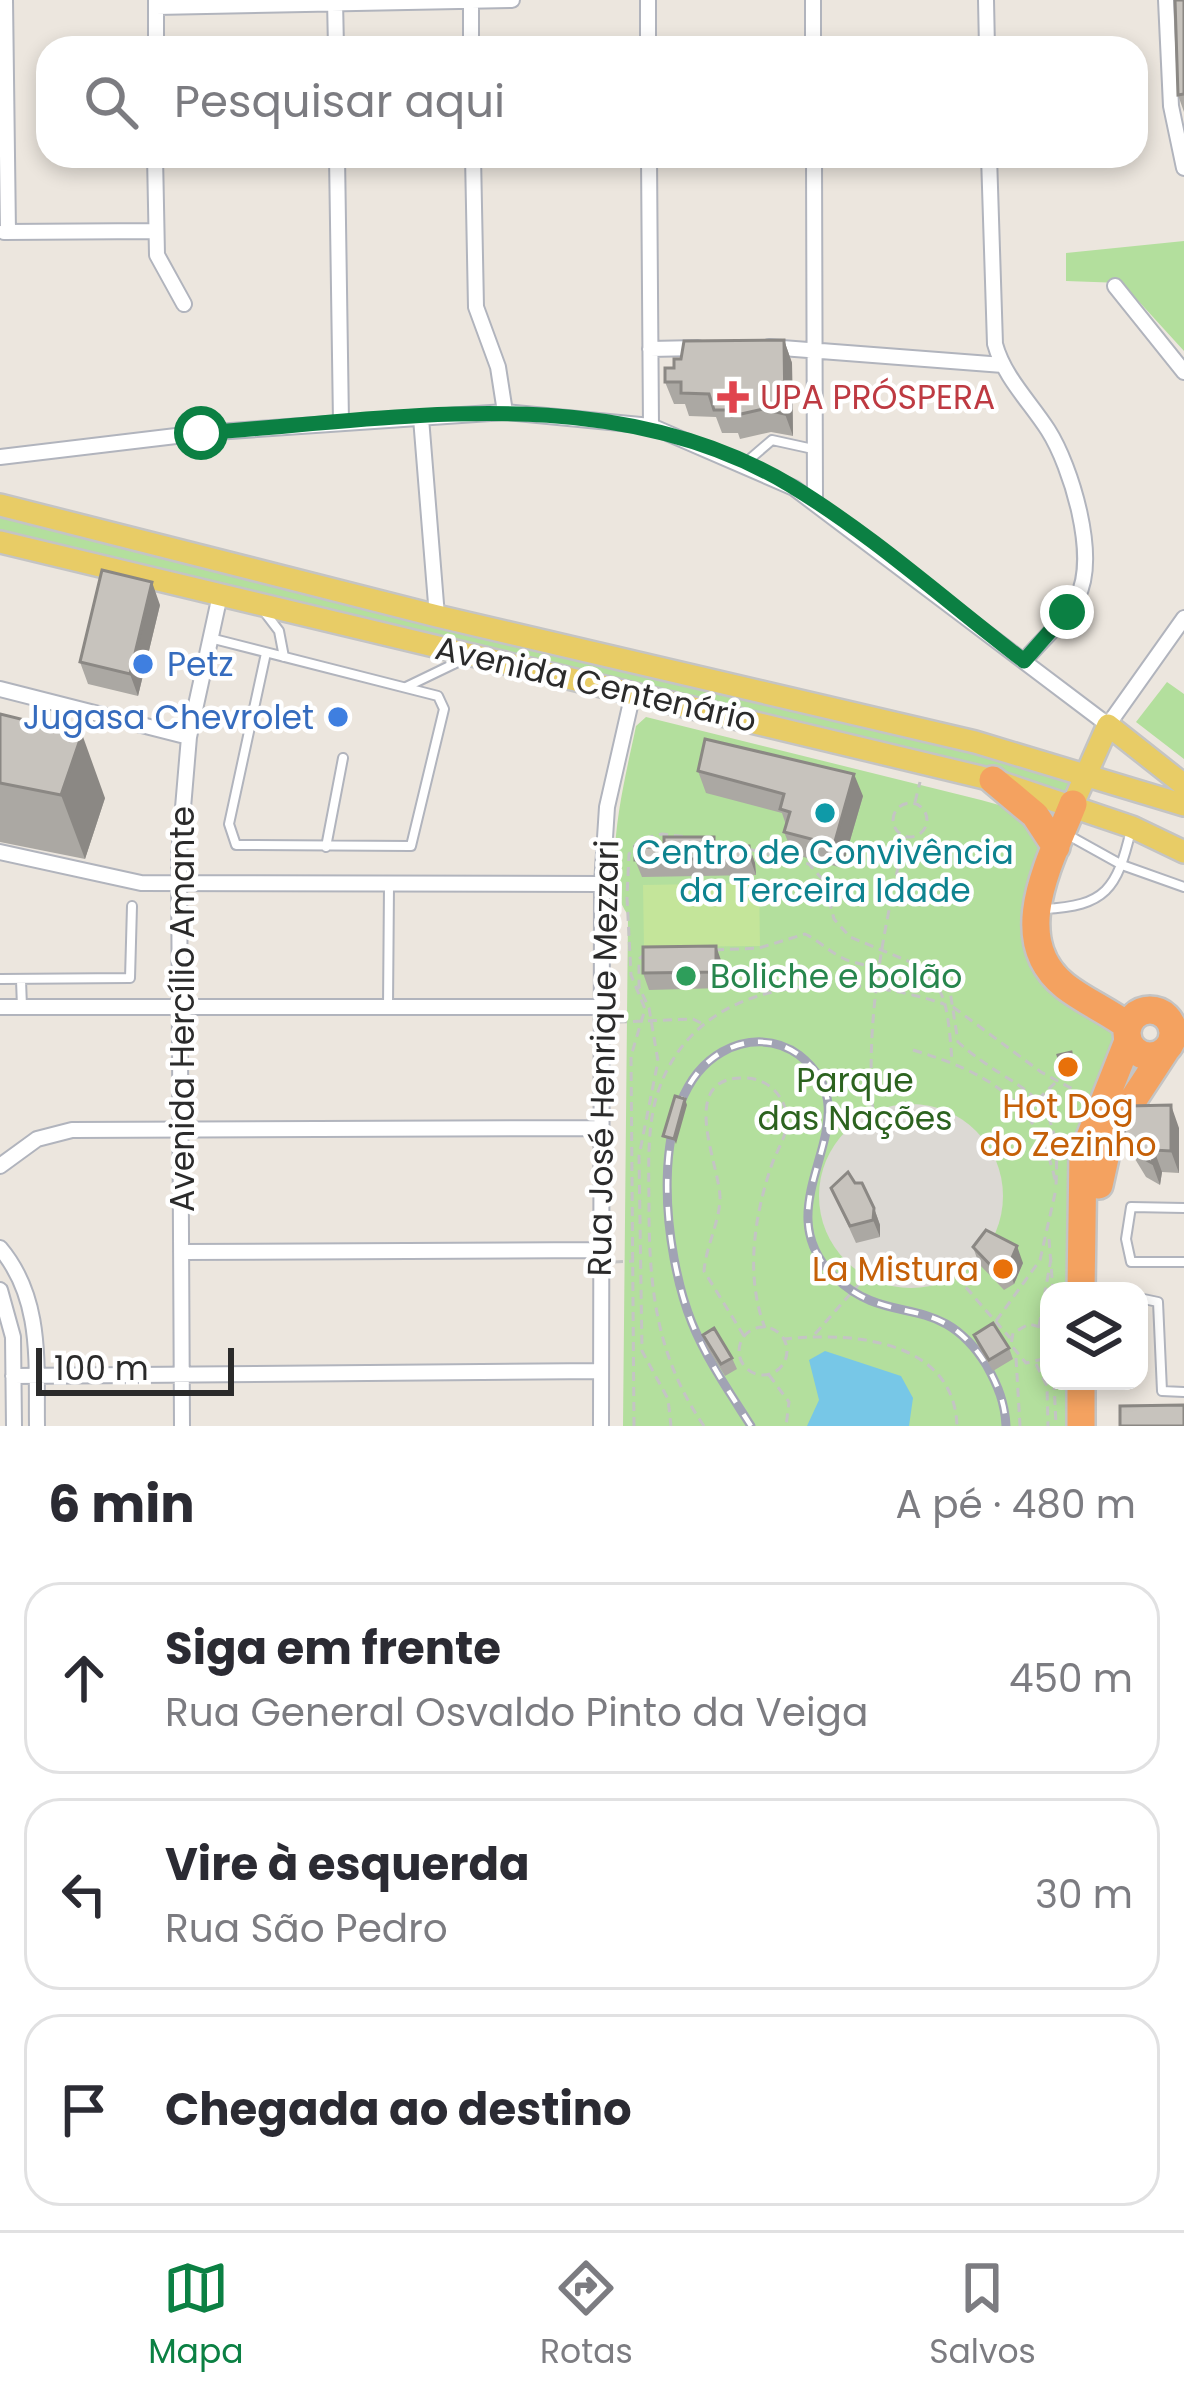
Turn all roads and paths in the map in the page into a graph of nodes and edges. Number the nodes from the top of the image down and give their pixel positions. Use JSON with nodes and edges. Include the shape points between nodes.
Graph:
{"nodes":[{"id":1,"x":5,"y":0,"type":"edge"},
{"id":2,"x":471,"y":0,"type":"edge"},
{"id":3,"x":512,"y":0,"type":"edge"},
{"id":4,"x":648,"y":0,"type":"edge"},
{"id":5,"x":813,"y":0,"type":"edge"},
{"id":6,"x":986,"y":0,"type":"edge"},
{"id":7,"x":1166,"y":0,"type":"edge"},
{"id":8,"x":335,"y":2,"type":"edge"},
{"id":9,"x":156,"y":3,"type":"edge"},
{"id":10,"x":156,"y":36,"type":"edge"},
{"id":11,"x":336,"y":36,"type":"edge"},
{"id":12,"x":471,"y":36,"type":"edge"},
{"id":13,"x":648,"y":36,"type":"edge"},
{"id":14,"x":813,"y":36,"type":"edge"},
{"id":15,"x":987,"y":36,"type":"edge"},
{"id":16,"x":3,"y":62,"type":"edge"},
{"id":17,"x":155,"y":168,"type":"edge"},
{"id":18,"x":337,"y":168,"type":"edge"},
{"id":19,"x":473,"y":168,"type":"edge"},
{"id":20,"x":649,"y":168,"type":"edge"},
{"id":21,"x":814,"y":168,"type":"edge"},
{"id":22,"x":989,"y":168,"type":"edge"},
{"id":23,"x":1184,"y":168,"type":"edge"},
{"id":24,"x":155,"y":231,"type":"junction"},
{"id":25,"x":4,"y":232,"type":"edge"},
{"id":26,"x":1115,"y":286,"type":"dead end"},
{"id":27,"x":184,"y":304,"type":"dead end"},
{"id":28,"x":814,"y":347,"type":"junction"},
{"id":29,"x":720,"y":348,"type":"edge"},
{"id":30,"x":744,"y":348,"type":"edge"},
{"id":31,"x":650,"y":349,"type":"junction"},
{"id":32,"x":1003,"y":365,"type":"junction"},
{"id":33,"x":1184,"y":372,"type":"edge"},
{"id":34,"x":505,"y":412,"type":"junction"},
{"id":35,"x":421,"y":418,"type":"junction"},
{"id":36,"x":341,"y":422,"type":"junction"},
{"id":37,"x":651,"y":426,"type":"junction"},
{"id":38,"x":815,"y":449,"type":"junction"},
{"id":39,"x":0,"y":457,"type":"edge"},
{"id":40,"x":744,"y":464,"type":"junction"},
{"id":41,"x":815,"y":502,"type":"junction"},
{"id":42,"x":0,"y":505,"type":"edge"},
{"id":43,"x":0,"y":542,"type":"edge"},
{"id":44,"x":220,"y":595,"type":"junction"},
{"id":45,"x":258,"y":604,"type":"junction"},
{"id":46,"x":436,"y":616,"type":"junction"},
{"id":47,"x":1184,"y":618,"type":"edge"},
{"id":48,"x":210,"y":638,"type":"junction"},
{"id":49,"x":266,"y":652,"type":"junction"},
{"id":50,"x":473,"y":655,"type":"junction"},
{"id":51,"x":284,"y":657,"type":"junction"},
{"id":52,"x":1024,"y":661,"type":"junction"},
{"id":53,"x":404,"y":688,"type":"junction"},
{"id":54,"x":0,"y":689,"type":"edge"},
{"id":55,"x":633,"y":692,"type":"junction"},
{"id":56,"x":1108,"y":725,"type":"junction"},
{"id":57,"x":189,"y":737,"type":"junction"},
{"id":58,"x":343,"y":758,"type":"dead end"},
{"id":59,"x":925,"y":764,"type":"junction"},
{"id":60,"x":1085,"y":773,"type":"junction"},
{"id":61,"x":994,"y":780,"type":"junction"},
{"id":62,"x":1184,"y":784,"type":"edge"},
{"id":63,"x":914,"y":804,"type":"junction"},
{"id":64,"x":1072,"y":804,"type":"junction"},
{"id":65,"x":1184,"y":805,"type":"edge"},
{"id":66,"x":1132,"y":826,"type":"junction"},
{"id":67,"x":905,"y":836,"type":"junction"},
{"id":68,"x":1059,"y":839,"type":"junction"},
{"id":69,"x":326,"y":847,"type":"junction"},
{"id":70,"x":0,"y":852,"type":"edge"},
{"id":71,"x":1184,"y":852,"type":"edge"},
{"id":72,"x":1122,"y":865,"type":"junction"},
{"id":73,"x":389,"y":884,"type":"junction"},
{"id":74,"x":602,"y":884,"type":"junction"},
{"id":75,"x":179,"y":885,"type":"junction"},
{"id":76,"x":1184,"y":887,"type":"edge"},
{"id":77,"x":132,"y":906,"type":"dead end"},
{"id":78,"x":1036,"y":910,"type":"junction"},
{"id":79,"x":880,"y":946,"type":"junction"},
{"id":80,"x":712,"y":950,"type":"edge"},
{"id":81,"x":653,"y":951,"type":"edge"},
{"id":82,"x":878,"y":967,"type":"junction"},
{"id":83,"x":0,"y":980,"type":"edge"},
{"id":84,"x":22,"y":980,"type":"junction"},
{"id":85,"x":35,"y":980,"type":"junction"},
{"id":86,"x":876,"y":985,"type":"junction"},
{"id":87,"x":180,"y":1004,"type":"junction"},
{"id":88,"x":949,"y":1005,"type":"junction"},
{"id":89,"x":388,"y":1006,"type":"junction"},
{"id":90,"x":0,"y":1007,"type":"edge"},
{"id":91,"x":29,"y":1007,"type":"junction"},
{"id":92,"x":598,"y":1015,"type":"junction"},
{"id":93,"x":646,"y":1022,"type":"junction"},
{"id":94,"x":704,"y":1024,"type":"junction"},
{"id":95,"x":1128,"y":1033,"type":"junction"},
{"id":96,"x":1175,"y":1044,"type":"edge"},
{"id":97,"x":913,"y":1050,"type":"dead end"},
{"id":98,"x":952,"y":1062,"type":"junction"},
{"id":99,"x":1058,"y":1081,"type":"junction"},
{"id":100,"x":1039,"y":1100,"type":"junction"},
{"id":101,"x":1101,"y":1104,"type":"junction"},
{"id":102,"x":1026,"y":1111,"type":"junction"},
{"id":103,"x":872,"y":1113,"type":"dead end"},
{"id":104,"x":599,"y":1128,"type":"junction"},
{"id":105,"x":181,"y":1129,"type":"junction"},
{"id":106,"x":0,"y":1166,"type":"edge"},
{"id":107,"x":1056,"y":1185,"type":"junction"},
{"id":108,"x":1184,"y":1208,"type":"edge"},
{"id":109,"x":1048,"y":1238,"type":"junction"},
{"id":110,"x":0,"y":1248,"type":"edge"},
{"id":111,"x":182,"y":1252,"type":"junction"},
{"id":112,"x":1052,"y":1253,"type":"junction"},
{"id":113,"x":600,"y":1256,"type":"junction"},
{"id":114,"x":634,"y":1262,"type":"junction"},
{"id":115,"x":1184,"y":1262,"type":"edge"},
{"id":116,"x":866,"y":1276,"type":"dead end"},
{"id":117,"x":956,"y":1276,"type":"dead end"},
{"id":118,"x":1053,"y":1282,"type":"edge"},
{"id":119,"x":1081,"y":1282,"type":"edge"},
{"id":120,"x":1099,"y":1282,"type":"edge"},
{"id":121,"x":0,"y":1289,"type":"edge"},
{"id":122,"x":1148,"y":1300,"type":"edge"},
{"id":123,"x":996,"y":1321,"type":"junction"},
{"id":124,"x":1039,"y":1326,"type":"joint"},
{"id":125,"x":765,"y":1328,"type":"junction"},
{"id":126,"x":745,"y":1336,"type":"junction"},
{"id":127,"x":814,"y":1336,"type":"junction"},
{"id":128,"x":783,"y":1339,"type":"junction"},
{"id":129,"x":1011,"y":1339,"type":"junction"},
{"id":130,"x":1016,"y":1356,"type":"junction"},
{"id":131,"x":1040,"y":1360,"type":"edge"},
{"id":132,"x":1035,"y":1362,"type":"junction"},
{"id":133,"x":600,"y":1371,"type":"junction"},
{"id":134,"x":182,"y":1375,"type":"junction"},
{"id":135,"x":768,"y":1375,"type":"junction"},
{"id":136,"x":14,"y":1376,"type":"junction"},
{"id":137,"x":36,"y":1376,"type":"junction"},
{"id":138,"x":1054,"y":1390,"type":"edge"},
{"id":139,"x":1081,"y":1390,"type":"edge"},
{"id":140,"x":1099,"y":1390,"type":"edge"},
{"id":141,"x":1184,"y":1392,"type":"edge"},
{"id":142,"x":14,"y":1426,"type":"edge"},
{"id":143,"x":37,"y":1426,"type":"edge"},
{"id":144,"x":182,"y":1426,"type":"edge"},
{"id":145,"x":601,"y":1426,"type":"edge"},
{"id":146,"x":634,"y":1426,"type":"edge"},
{"id":147,"x":670,"y":1426,"type":"edge"},
{"id":148,"x":704,"y":1426,"type":"edge"},
{"id":149,"x":786,"y":1426,"type":"edge"},
{"id":150,"x":957,"y":1426,"type":"edge"},
{"id":151,"x":1020,"y":1426,"type":"edge"},
{"id":152,"x":1052,"y":1426,"type":"edge"},
{"id":153,"x":1082,"y":1426,"type":"edge"},
{"id":154,"x":1100,"y":1426,"type":"edge"}],
"edges":[{"from":1,"to":16,"type":"street"},
{"from":2,"to":3,"type":"street"},
{"from":2,"to":8,"type":"street"},
{"from":2,"to":12,"type":"street"},
{"from":4,"to":13,"type":"street"},
{"from":5,"to":14,"type":"street"},
{"from":6,"to":15,"type":"street"},
{"from":7,"to":23,"type":"street","via":[[1171,106]]},
{"from":8,"to":9,"type":"street"},
{"from":8,"to":11,"type":"street"},
{"from":9,"to":10,"type":"street"},
{"from":16,"to":25,"type":"street"},
{"from":17,"to":24,"type":"street"},
{"from":18,"to":36,"type":"street"},
{"from":19,"to":34,"type":"street","via":[[476,307]]},
{"from":20,"to":31,"type":"street"},
{"from":21,"to":28,"type":"street"},
{"from":22,"to":32,"type":"street","via":[[991,296]]},
{"from":24,"to":25,"type":"street"},
{"from":24,"to":27,"type":"street","via":[[160,268]]},
{"from":26,"to":33,"type":"street"},
{"from":28,"to":30,"type":"street"},
{"from":28,"to":32,"type":"street"},
{"from":28,"to":38,"type":"street"},
{"from":29,"to":31,"type":"street"},
{"from":31,"to":37,"type":"street"},
{"from":32,"to":52,"type":"street","via":[[1061,453],[1084,559],[1077,599]]},
{"from":34,"to":35,"type":"street"},
{"from":34,"to":37,"type":"street"},
{"from":35,"to":36,"type":"street"},
{"from":35,"to":46,"type":"street"},
{"from":36,"to":39,"type":"street"},
{"from":37,"to":40,"type":"street"},
{"from":38,"to":40,"type":"lane","via":[[772,440]]},
{"from":38,"to":41,"type":"street"},
{"from":40,"to":41,"type":"street"},
{"from":41,"to":52,"type":"street"},
{"from":42,"to":46,"type":"main road","name":"Avenida Centenário"},
{"from":43,"to":44,"type":"main road","name":"Avenida Centenário"},
{"from":44,"to":45,"type":"main road","name":"Avenida Centenário"},
{"from":44,"to":48,"type":"street","name":"Avenida Hercílio Amante"},
{"from":45,"to":50,"type":"main road","name":"Avenida Centenário"},
{"from":45,"to":51,"type":"lane","via":[[279,631]]},
{"from":46,"to":60,"type":"main road","name":"Avenida Centenário"},
{"from":47,"to":56,"type":"street"},
{"from":48,"to":49,"type":"lane"},
{"from":48,"to":57,"type":"street","name":"Avenida Hercílio Amante"},
{"from":49,"to":51,"type":"lane"},
{"from":49,"to":69,"type":"lane","via":[[231,837],[246,848]]},
{"from":50,"to":53,"type":"lane"},
{"from":50,"to":55,"type":"main road","name":"Avenida Centenário"},
{"from":51,"to":53,"type":"lane"},
{"from":52,"to":56,"type":"street"},
{"from":53,"to":69,"type":"lane","via":[[438,696],[444,709],[411,846]]},
{"from":54,"to":57,"type":"street"},
{"from":55,"to":59,"type":"main road","name":"Avenida Centenário"},
{"from":55,"to":74,"type":"street","name":"Rua José Henrique Mezzari","via":[[607,807]]},
{"from":56,"to":60,"type":"main road"},
{"from":56,"to":62,"type":"main road"},
{"from":57,"to":75,"type":"street","name":"Avenida Hercílio Amante"},
{"from":58,"to":69,"type":"lane"},
{"from":59,"to":61,"type":"main road","name":"Avenida Centenário"},
{"from":59,"to":63,"type":"path"},
{"from":60,"to":64,"type":"main road"},
{"from":60,"to":65,"type":"main road","name":"Avenida Centenário"},
{"from":61,"to":64,"type":"main road","name":"Avenida Centenário"},
{"from":61,"to":68,"type":"highway"},
{"from":63,"to":67,"type":"path","via":[[894,813]]},
{"from":63,"to":67,"type":"path","via":[[925,827]]},
{"from":64,"to":66,"type":"main road","name":"Avenida Centenário"},
{"from":64,"to":68,"type":"highway"},
{"from":66,"to":71,"type":"main road","name":"Avenida Centenário"},
{"from":66,"to":72,"type":"lane"},
{"from":67,"to":79,"type":"path"},
{"from":68,"to":72,"type":"lane"},
{"from":68,"to":78,"type":"highway"},
{"from":70,"to":75,"type":"street","via":[[112,879]]},
{"from":72,"to":76,"type":"lane"},
{"from":72,"to":78,"type":"lane","via":[[1105,896],[1078,908]]},
{"from":73,"to":74,"type":"street"},
{"from":73,"to":75,"type":"street"},
{"from":73,"to":89,"type":"lane"},
{"from":74,"to":92,"type":"street","name":"Rua José Henrique Mezzari"},
{"from":75,"to":87,"type":"street","name":"Avenida Hercílio Amante"},
{"from":77,"to":85,"type":"lane","via":[[130,977]]},
{"from":78,"to":95,"type":"highway","via":[[1038,951],[1052,974]]},
{"from":79,"to":82,"type":"path"},
{"from":79,"to":88,"type":"path","via":[[937,973]]},
{"from":79,"to":93,"type":"path","via":[[840,928],[824,881],[798,858],[650,837],[628,854],[627,880],[631,975]]},
{"from":80,"to":82,"type":"path","via":[[805,934],[835,955]]},
{"from":81,"to":93,"type":"path","via":[[639,959]]},
{"from":82,"to":86,"type":"path"},
{"from":82,"to":88,"type":"path","via":[[922,973]]},
{"from":83,"to":84,"type":"lane"},
{"from":84,"to":85,"type":"lane"},
{"from":84,"to":91,"type":"lane"},
{"from":85,"to":91,"type":"lane"},
{"from":86,"to":88,"type":"path"},
{"from":86,"to":94,"type":"path","via":[[783,988]]},
{"from":86,"to":103,"type":"path"},
{"from":87,"to":89,"type":"street"},
{"from":87,"to":91,"type":"street"},
{"from":87,"to":105,"type":"street","name":"Avenida Hercílio Amante"},
{"from":88,"to":98,"type":"path"},
{"from":88,"to":99,"type":"path"},
{"from":88,"to":100,"type":"path","via":[[958,1042]]},
{"from":89,"to":92,"type":"street"},
{"from":90,"to":91,"type":"street"},
{"from":92,"to":93,"type":"path"},
{"from":92,"to":104,"type":"street","name":"Rua José Henrique Mezzari"},
{"from":93,"to":94,"type":"path"},
{"from":93,"to":114,"type":"path","via":[[631,1056]]},
{"from":93,"to":147,"type":"path","via":[[658,1060],[639,1156],[642,1351],[668,1399]]},
{"from":94,"to":148,"type":"path","via":[[675,1054],[658,1091],[649,1144],[649,1252],[663,1346]]},
{"from":95,"to":96,"type":"highway","via":[[1144,1056]]},
{"from":95,"to":96,"type":"highway","via":[[1145,1011],[1161,1012]]},
{"from":95,"to":101,"type":"highway","via":[[1121,1070]]},
{"from":96,"to":120,"type":"highway","via":[[1102,1156]]},
{"from":97,"to":98,"type":"path"},
{"from":98,"to":102,"type":"path","via":[[988,1077]]},
{"from":99,"to":100,"type":"path"},
{"from":99,"to":101,"type":"path"},
{"from":100,"to":102,"type":"path"},
{"from":100,"to":107,"type":"path","via":[[1058,1147]]},
{"from":101,"to":119,"type":"highway","via":[[1080,1179]]},
{"from":102,"to":107,"type":"path"},
{"from":104,"to":105,"type":"street"},
{"from":104,"to":113,"type":"street","name":"Rua José Henrique Mezzari"},
{"from":105,"to":106,"type":"street","via":[[53,1132]]},
{"from":105,"to":111,"type":"street","name":"Avenida Hercílio Amante"},
{"from":107,"to":109,"type":"path"},
{"from":108,"to":115,"type":"lane","via":[[1131,1207],[1126,1239],[1131,1262]]},
{"from":109,"to":112,"type":"path"},
{"from":109,"to":123,"type":"path"},
{"from":110,"to":137,"type":"street","via":[[28,1295]]},
{"from":111,"to":113,"type":"street"},
{"from":111,"to":134,"type":"street","name":"Avenida Hercílio Amante"},
{"from":112,"to":118,"type":"path"},
{"from":112,"to":124,"type":"path"},
{"from":113,"to":114,"type":"path"},
{"from":113,"to":133,"type":"street","name":"Rua José Henrique Mezzari"},
{"from":114,"to":146,"type":"path"},
{"from":116,"to":127,"type":"path"},
{"from":117,"to":123,"type":"path"},
{"from":121,"to":136,"type":"street","via":[[11,1319]]},
{"from":122,"to":141,"type":"lane","via":[[1158,1302],[1162,1390]]},
{"from":123,"to":129,"type":"path"},
{"from":124,"to":129,"type":"path","via":[[1023,1326]]},
{"from":125,"to":126,"type":"path"},
{"from":125,"to":126,"type":"path","via":[[753,1266],[786,1109],[765,1083],[735,1078],[715,1093],[704,1116],[720,1195],[704,1271]]},
{"from":125,"to":128,"type":"path"},
{"from":126,"to":135,"type":"path","via":[[742,1364]]},
{"from":127,"to":128,"type":"path"},
{"from":127,"to":150,"type":"path","via":[[854,1338],[924,1360],[948,1390]]},
{"from":128,"to":135,"type":"path","via":[[784,1361]]},
{"from":129,"to":130,"type":"path"},
{"from":130,"to":132,"type":"path"},
{"from":130,"to":151,"type":"path"},
{"from":131,"to":132,"type":"path"},
{"from":132,"to":152,"type":"path"},
{"from":133,"to":134,"type":"street"},
{"from":133,"to":145,"type":"street","name":"Rua José Henrique Mezzari"},
{"from":134,"to":137,"type":"street"},
{"from":134,"to":144,"type":"street","name":"Avenida Hercílio Amante"},
{"from":135,"to":149,"type":"path","via":[[789,1402]]},
{"from":136,"to":137,"type":"street"},
{"from":136,"to":142,"type":"street"},
{"from":137,"to":143,"type":"street"},
{"from":138,"to":152,"type":"path"},
{"from":139,"to":153,"type":"highway"},
{"from":140,"to":154,"type":"highway"}]}
